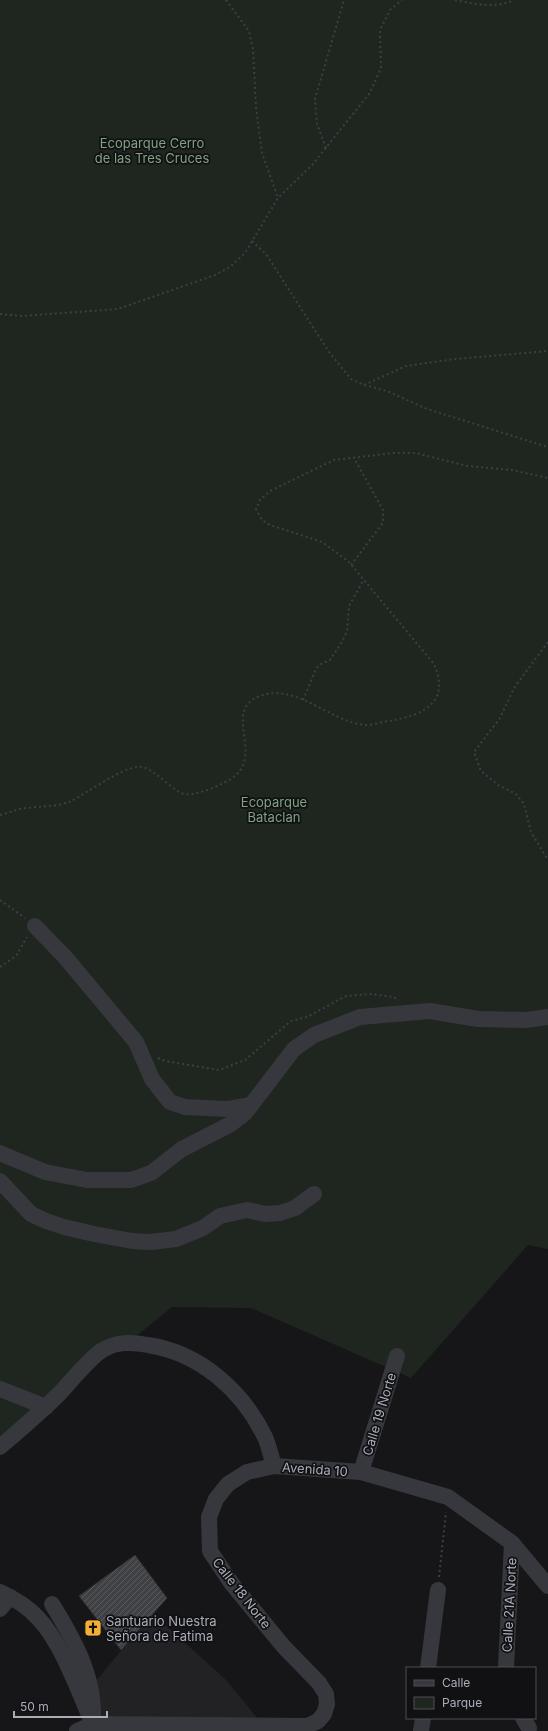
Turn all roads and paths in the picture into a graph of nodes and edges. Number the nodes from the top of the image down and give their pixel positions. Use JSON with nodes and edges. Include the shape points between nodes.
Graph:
{"nodes":[{"id":1,"x":226,"y":0,"type":"edge"},
{"id":2,"x":344,"y":0,"type":"edge"},
{"id":3,"x":402,"y":0,"type":"edge"},
{"id":4,"x":455,"y":0,"type":"edge"},
{"id":5,"x":514,"y":0,"type":"edge"},
{"id":6,"x":326,"y":148,"type":"junction"},
{"id":7,"x":278,"y":198,"type":"junction"},
{"id":8,"x":252,"y":241,"type":"junction"},
{"id":9,"x":0,"y":314,"type":"edge"},
{"id":10,"x":548,"y":351,"type":"edge"},
{"id":11,"x":364,"y":386,"type":"junction"},
{"id":12,"x":548,"y":447,"type":"edge"},
{"id":13,"x":354,"y":458,"type":"junction"},
{"id":14,"x":548,"y":478,"type":"edge"},
{"id":15,"x":352,"y":565,"type":"junction"},
{"id":16,"x":364,"y":579,"type":"junction"},
{"id":17,"x":548,"y":642,"type":"edge"},
{"id":18,"x":303,"y":700,"type":"junction"},
{"id":19,"x":0,"y":815,"type":"edge"},
{"id":20,"x":548,"y":860,"type":"edge"},
{"id":21,"x":0,"y":900,"type":"edge"},
{"id":22,"x":35,"y":926,"type":"junction"},
{"id":23,"x":0,"y":967,"type":"edge"},
{"id":24,"x":408,"y":1013,"type":"junction"},
{"id":25,"x":548,"y":1017,"type":"edge"},
{"id":26,"x":140,"y":1051,"type":"junction"},
{"id":27,"x":251,"y":1105,"type":"junction"},
{"id":28,"x":0,"y":1153,"type":"edge"},
{"id":29,"x":0,"y":1181,"type":"edge"},
{"id":30,"x":314,"y":1194,"type":"dead end"},
{"id":31,"x":397,"y":1356,"type":"dead end"},
{"id":32,"x":0,"y":1390,"type":"edge"},
{"id":33,"x":46,"y":1407,"type":"junction"},
{"id":34,"x":0,"y":1447,"type":"edge"},
{"id":35,"x":274,"y":1466,"type":"junction"},
{"id":36,"x":361,"y":1472,"type":"junction"},
{"id":37,"x":448,"y":1497,"type":"junction"},
{"id":38,"x":512,"y":1543,"type":"junction"},
{"id":39,"x":548,"y":1586,"type":"edge"},
{"id":40,"x":438,"y":1590,"type":"joint"},
{"id":41,"x":3,"y":1599,"type":"edge"},
{"id":42,"x":52,"y":1604,"type":"dead end"},
{"id":43,"x":428,"y":1667,"type":"edge"},
{"id":44,"x":506,"y":1667,"type":"edge"},
{"id":45,"x":423,"y":1719,"type":"edge"},
{"id":46,"x":93,"y":1724,"type":"junction"},
{"id":47,"x":77,"y":1731,"type":"edge"},
{"id":48,"x":421,"y":1731,"type":"edge"}],
"edges":[{"from":1,"to":7,"type":"path","via":[[249,32],[254,49],[256,107],[262,153]]},
{"from":2,"to":6,"type":"path","via":[[315,99],[317,124]]},
{"from":3,"to":6,"type":"path","via":[[390,10],[380,30],[381,68],[370,93]]},
{"from":4,"to":5,"type":"path","via":[[482,6]]},
{"from":6,"to":7,"type":"path"},
{"from":7,"to":8,"type":"path"},
{"from":8,"to":9,"type":"path","via":[[245,253],[230,267],[215,275],[118,310],[22,316]]},
{"from":8,"to":11,"type":"path","via":[[266,254],[329,352],[351,379]]},
{"from":10,"to":11,"type":"path","via":[[455,358],[406,366]]},
{"from":11,"to":12,"type":"path","via":[[388,390],[427,409]]},
{"from":13,"to":14,"type":"path","via":[[416,453],[467,466],[512,470]]},
{"from":13,"to":15,"type":"path","via":[[380,503],[384,517],[383,523]]},
{"from":13,"to":15,"type":"path","via":[[334,460],[270,491],[260,500],[256,509],[262,520],[270,525],[322,542]]},
{"from":15,"to":16,"type":"path"},
{"from":16,"to":18,"type":"path","via":[[349,606],[347,631],[342,642],[330,660],[316,669]]},
{"from":16,"to":18,"type":"path","via":[[434,664],[440,677],[439,694],[434,703],[411,717],[366,725],[351,722]]},
{"from":17,"to":20,"type":"path","via":[[514,688],[500,718],[474,752],[481,771],[516,794],[524,804],[532,832]]},
{"from":18,"to":19,"type":"path","via":[[274,693],[260,696],[249,703],[244,711],[242,730],[247,756],[241,772],[199,793],[182,794],[150,769],[138,767],[127,770],[69,802],[24,808]]},
{"from":21,"to":22,"type":"path"},
{"from":22,"to":23,"type":"path","via":[[16,956]]},
{"from":22,"to":26,"type":"street","via":[[65,956],[136,1042]]},
{"from":24,"to":25,"type":"street","via":[[430,1011],[478,1019],[526,1020]]},
{"from":24,"to":26,"type":"path","via":[[394,997],[370,994],[346,996],[307,1017],[291,1021],[245,1060],[219,1070],[165,1061]]},
{"from":24,"to":27,"type":"street","via":[[360,1017],[314,1035],[294,1049]]},
{"from":26,"to":27,"type":"street","via":[[152,1079],[170,1102],[185,1107],[228,1109]]},
{"from":27,"to":28,"type":"street","via":[[245,1114],[230,1124],[182,1148],[151,1173],[131,1180],[87,1180],[45,1172]]},
{"from":29,"to":30,"type":"street","via":[[31,1214],[46,1221],[94,1234],[151,1242],[182,1236],[203,1228],[220,1216],[248,1210],[265,1214],[280,1213],[295,1208]]},
{"from":31,"to":36,"type":"street","name":"Calle 19 Norte"},
{"from":32,"to":33,"type":"street"},
{"from":33,"to":34,"type":"street","name":"Avenida 10"},
{"from":33,"to":35,"type":"street","name":"Avenida 10","via":[[101,1351],[130,1342],[158,1346],[211,1371],[233,1390],[262,1432]]},
{"from":35,"to":36,"type":"street","name":"Avenida 10"},
{"from":35,"to":46,"type":"street","name":"Calle 18 Norte","via":[[247,1472],[228,1484],[216,1500],[209,1517],[210,1551],[232,1584],[326,1694],[324,1714],[308,1726]]},
{"from":36,"to":37,"type":"street","name":"Avenida 10"},
{"from":37,"to":38,"type":"street","name":"Avenida 10"},
{"from":37,"to":40,"type":"path"},
{"from":38,"to":39,"type":"street","name":"Avenida 10"},
{"from":38,"to":44,"type":"street","name":"Calle 21A Norte"},
{"from":40,"to":43,"type":"street"},
{"from":41,"to":46,"type":"street","via":[[38,1617],[54,1639]]},
{"from":42,"to":46,"type":"street","via":[[73,1637],[84,1668],[93,1704]]},
{"from":45,"to":48,"type":"street"},
{"from":46,"to":47,"type":"street"}]}
